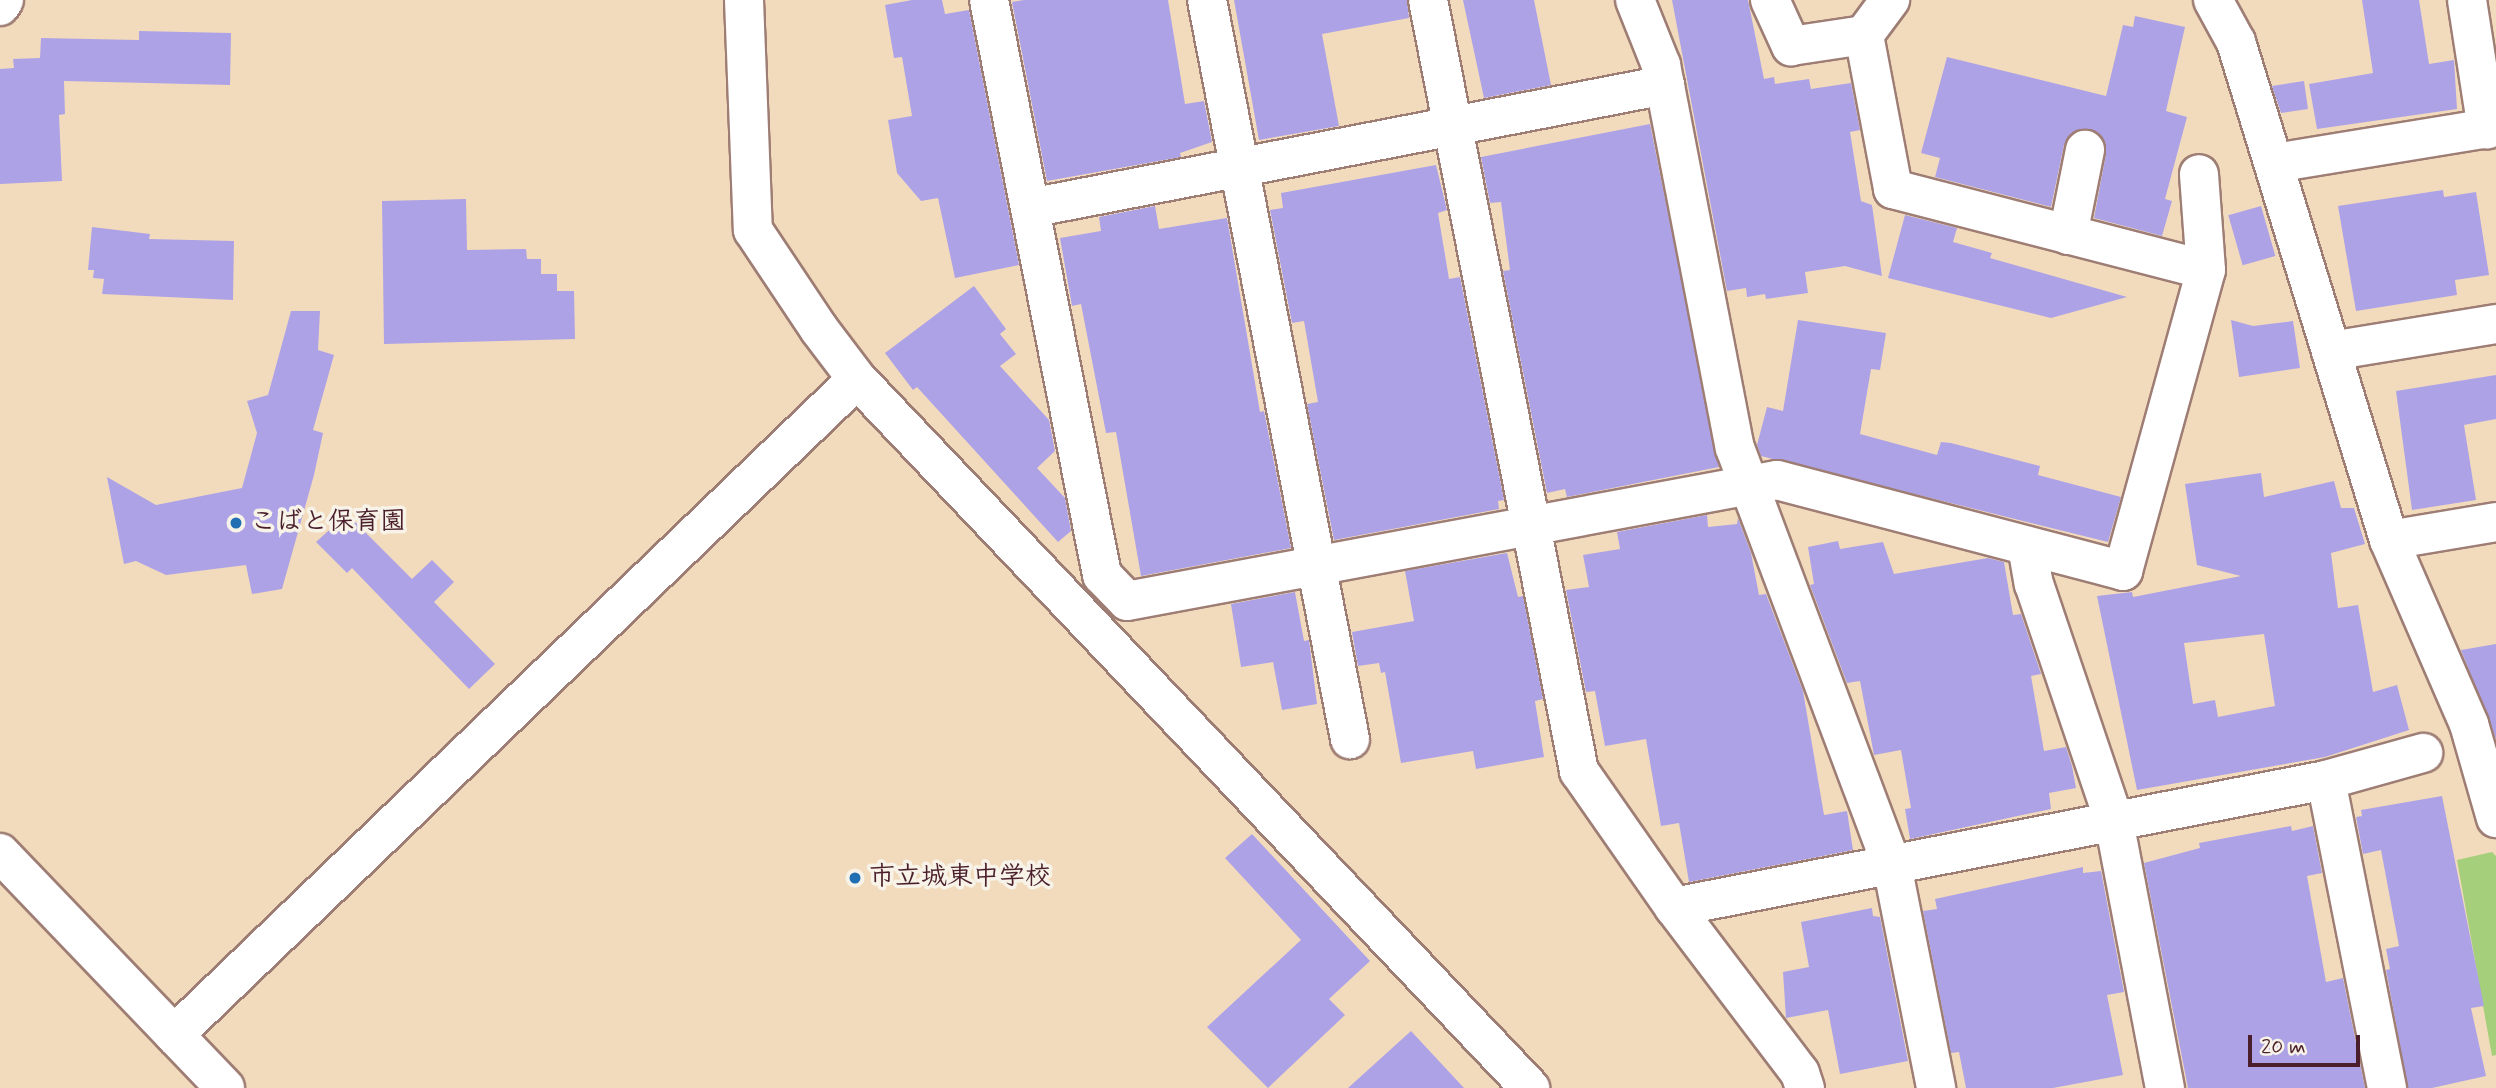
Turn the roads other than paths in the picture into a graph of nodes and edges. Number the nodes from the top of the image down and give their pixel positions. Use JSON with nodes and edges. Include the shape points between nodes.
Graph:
{"nodes":[{"id":1,"x":5,"y":0,"type":"edge"},
{"id":2,"x":744,"y":0,"type":"edge"},
{"id":3,"x":989,"y":0,"type":"edge"},
{"id":4,"x":1207,"y":0,"type":"edge"},
{"id":5,"x":1428,"y":0,"type":"edge"},
{"id":6,"x":1635,"y":0,"type":"edge"},
{"id":7,"x":1770,"y":0,"type":"edge"},
{"id":8,"x":1890,"y":0,"type":"edge"},
{"id":9,"x":2213,"y":0,"type":"edge"},
{"id":10,"x":2468,"y":0,"type":"edge"},
{"id":11,"x":0,"y":6,"type":"edge"},
{"id":12,"x":1864,"y":35,"type":"junction"},
{"id":13,"x":1665,"y":85,"type":"junction"},
{"id":14,"x":1453,"y":126,"type":"junction"},
{"id":15,"x":2491,"y":128,"type":"edge"},
{"id":16,"x":2085,"y":150,"type":"dead end"},
{"id":17,"x":2275,"y":163,"type":"junction"},
{"id":18,"x":1239,"y":168,"type":"junction"},
{"id":19,"x":2199,"y":174,"type":"dead end"},
{"id":20,"x":1030,"y":208,"type":"junction"},
{"id":21,"x":2068,"y":235,"type":"junction"},
{"id":22,"x":2206,"y":270,"type":"junction"},
{"id":23,"x":2496,"y":324,"type":"edge"},
{"id":24,"x":2331,"y":351,"type":"junction"},
{"id":25,"x":857,"y":379,"type":"junction"},
{"id":26,"x":1749,"y":482,"type":"junction"},
{"id":27,"x":2496,"y":522,"type":"edge"},
{"id":28,"x":1531,"y":524,"type":"junction"},
{"id":29,"x":2389,"y":540,"type":"junction"},
{"id":30,"x":2027,"y":546,"type":"junction"},
{"id":31,"x":1317,"y":565,"type":"junction"},
{"id":32,"x":2483,"y":721,"type":"edge"},
{"id":33,"x":1350,"y":739,"type":"dead end"},
{"id":34,"x":2423,"y":753,"type":"dead end"},
{"id":35,"x":2326,"y":780,"type":"junction"},
{"id":36,"x":2496,"y":818,"type":"edge"},
{"id":37,"x":2114,"y":821,"type":"junction"},
{"id":38,"x":0,"y":853,"type":"edge"},
{"id":39,"x":1892,"y":865,"type":"junction"},
{"id":40,"x":1674,"y":907,"type":"junction"},
{"id":41,"x":174,"y":1035,"type":"junction"},
{"id":42,"x":219,"y":1086,"type":"edge"},
{"id":43,"x":1530,"y":1088,"type":"edge"},
{"id":44,"x":1805,"y":1088,"type":"edge"},
{"id":45,"x":1936,"y":1088,"type":"edge"},
{"id":46,"x":2165,"y":1088,"type":"edge"},
{"id":47,"x":2387,"y":1088,"type":"edge"}],
"edges":[{"from":1,"to":11,"type":"street"},
{"from":2,"to":25,"type":"street","via":[[753,230]]},
{"from":3,"to":20,"type":"street"},
{"from":4,"to":18,"type":"street"},
{"from":5,"to":14,"type":"street"},
{"from":6,"to":13,"type":"street","via":[[1656,48]]},
{"from":7,"to":12,"type":"street","via":[[1791,46]]},
{"from":8,"to":12,"type":"street"},
{"from":9,"to":17,"type":"street","via":[[2236,42]]},
{"from":10,"to":15,"type":"street"},
{"from":12,"to":21,"type":"street","via":[[1893,190]]},
{"from":13,"to":14,"type":"street"},
{"from":13,"to":26,"type":"street","via":[[1735,448]]},
{"from":14,"to":18,"type":"street"},
{"from":14,"to":28,"type":"street"},
{"from":15,"to":17,"type":"street"},
{"from":16,"to":21,"type":"street"},
{"from":17,"to":24,"type":"street"},
{"from":18,"to":20,"type":"street"},
{"from":18,"to":31,"type":"street"},
{"from":19,"to":22,"type":"street"},
{"from":20,"to":31,"type":"street","via":[[1102,575],[1127,601]]},
{"from":21,"to":22,"type":"street"},
{"from":22,"to":30,"type":"street","via":[[2123,571]]},
{"from":23,"to":24,"type":"street"},
{"from":24,"to":29,"type":"street"},
{"from":25,"to":41,"type":"street"},
{"from":25,"to":43,"type":"street"},
{"from":26,"to":28,"type":"street"},
{"from":26,"to":30,"type":"street","via":[[1777,480]]},
{"from":26,"to":39,"type":"street"},
{"from":27,"to":29,"type":"street"},
{"from":28,"to":31,"type":"street"},
{"from":28,"to":40,"type":"street","via":[[1579,771]]},
{"from":29,"to":32,"type":"street"},
{"from":30,"to":37,"type":"street","via":[[2034,584]]},
{"from":31,"to":33,"type":"street"},
{"from":32,"to":36,"type":"street"},
{"from":34,"to":35,"type":"street"},
{"from":35,"to":37,"type":"street"},
{"from":35,"to":47,"type":"street"},
{"from":37,"to":39,"type":"street"},
{"from":37,"to":46,"type":"street"},
{"from":38,"to":41,"type":"street"},
{"from":39,"to":40,"type":"street"},
{"from":39,"to":45,"type":"street"},
{"from":40,"to":44,"type":"street","via":[[1800,1073]]},
{"from":41,"to":42,"type":"street"}]}
